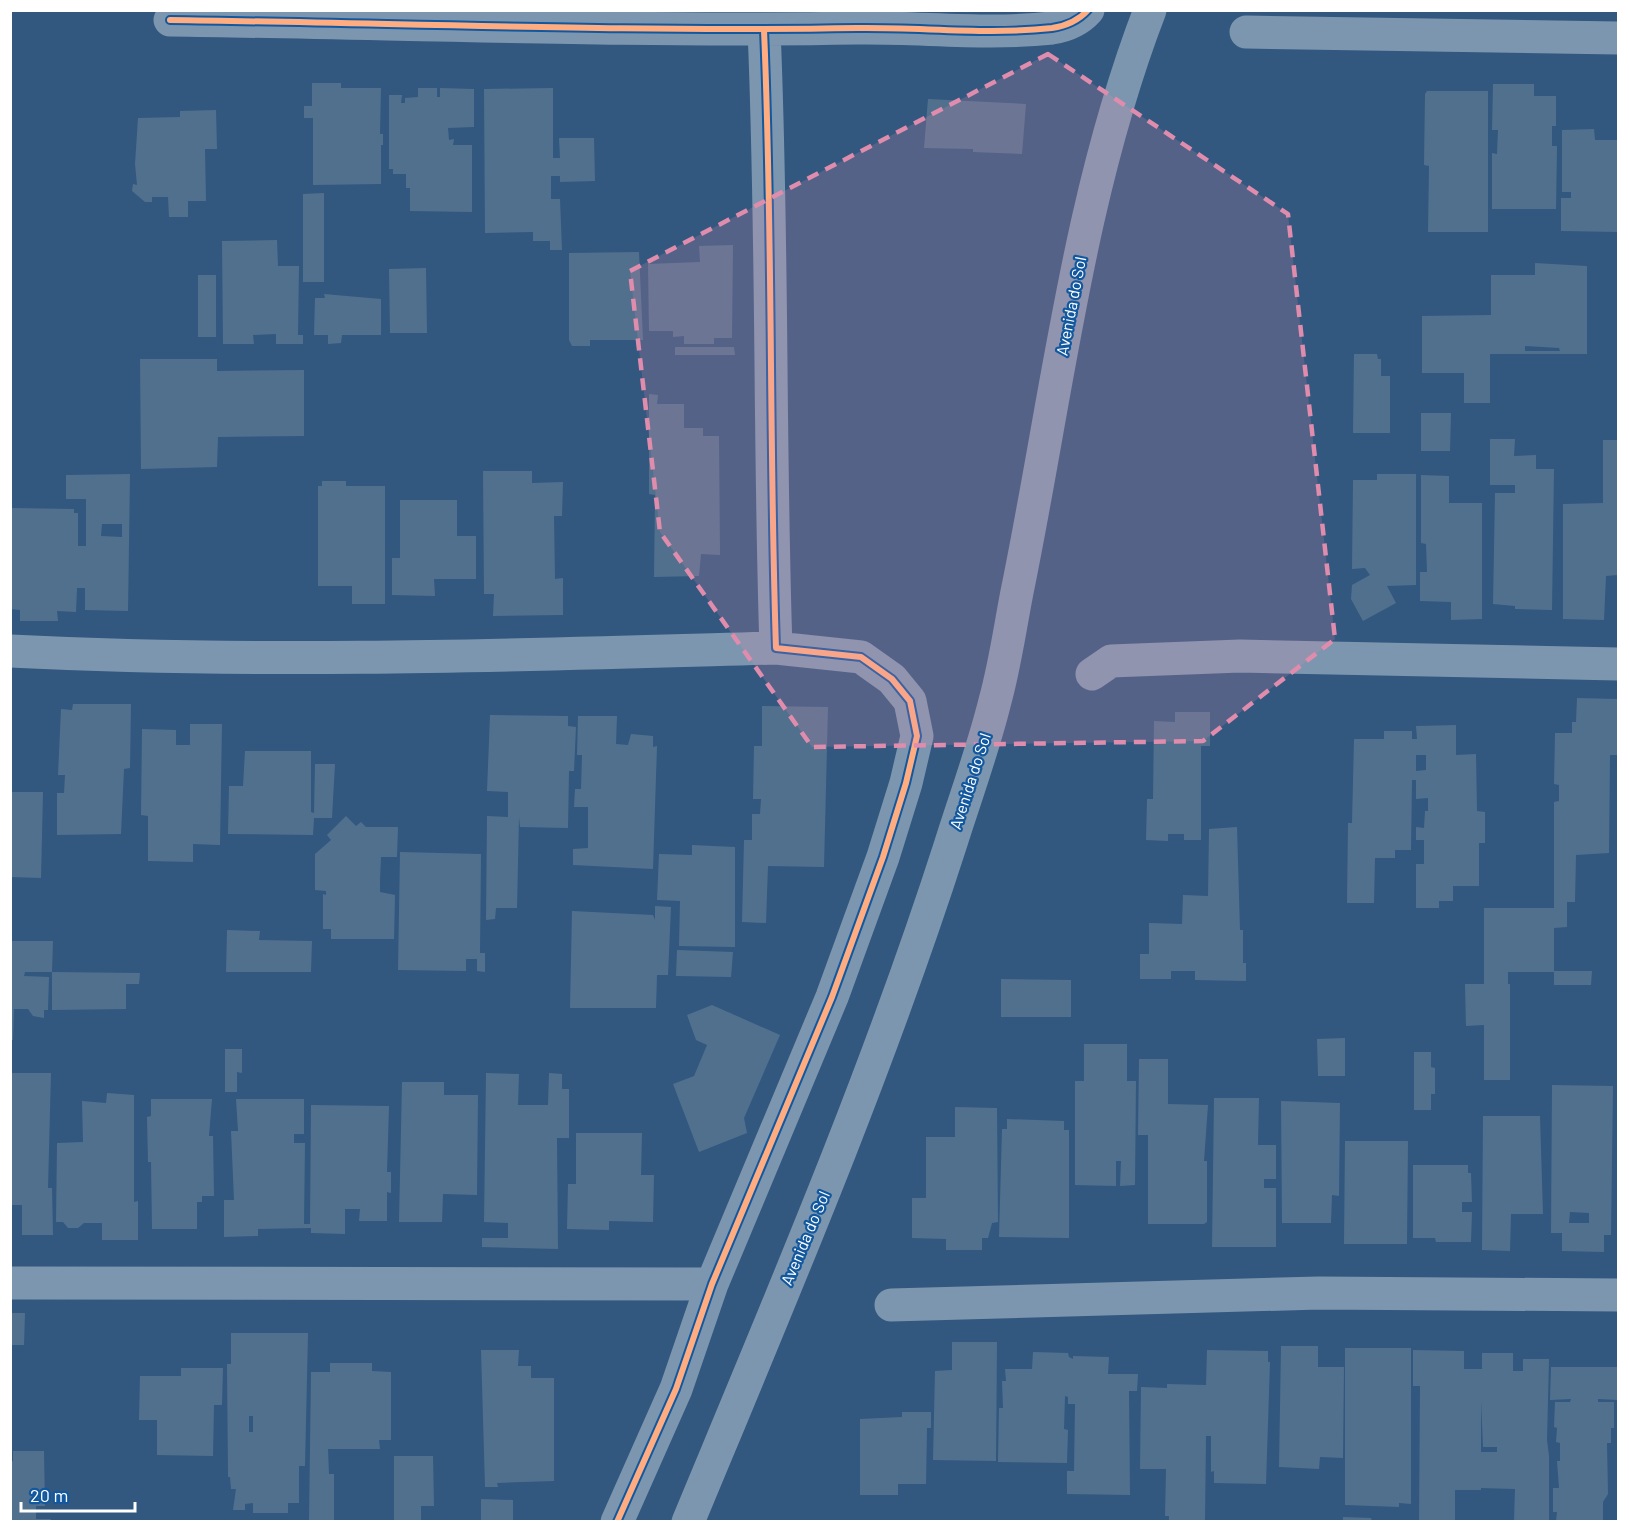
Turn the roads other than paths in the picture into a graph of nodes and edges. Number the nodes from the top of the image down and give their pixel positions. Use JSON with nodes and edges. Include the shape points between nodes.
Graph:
{"nodes":[{"id":1,"x":1088,"y":10,"type":"edge"},
{"id":2,"x":1150,"y":10,"type":"edge"},
{"id":3,"x":170,"y":20,"type":"dead end"},
{"id":4,"x":764,"y":30,"type":"junction"},
{"id":5,"x":1246,"y":32,"type":"dead end"},
{"id":6,"x":1618,"y":38,"type":"edge"},
{"id":7,"x":776,"y":648,"type":"junction"},
{"id":8,"x":10,"y":651,"type":"edge"},
{"id":9,"x":1618,"y":664,"type":"edge"},
{"id":10,"x":1092,"y":674,"type":"dead end"},
{"id":11,"x":10,"y":1284,"type":"edge"},
{"id":12,"x":712,"y":1284,"type":"junction"},
{"id":13,"x":1618,"y":1295,"type":"edge"},
{"id":14,"x":891,"y":1305,"type":"dead end"},
{"id":15,"x":617,"y":1521,"type":"edge"},
{"id":16,"x":688,"y":1521,"type":"edge"}],
"edges":[{"from":1,"to":4,"type":"street","via":[[1070,24],[1053,28]]},
{"from":2,"to":16,"type":"street","name":"Avenida do Sol","via":[[1120,93],[1074,280],[1039,486],[995,701],[912,963],[853,1123]]},
{"from":3,"to":4,"type":"street"},
{"from":4,"to":7,"type":"street"},
{"from":5,"to":6,"type":"street"},
{"from":7,"to":8,"type":"street","via":[[370,659],[99,656]]},
{"from":7,"to":12,"type":"street","via":[[861,657],[892,679],[910,701],[917,736],[883,858],[832,997]]},
{"from":9,"to":10,"type":"street","via":[[1240,656],[1111,661]]},
{"from":11,"to":12,"type":"street"},
{"from":12,"to":15,"type":"street","via":[[676,1389]]},
{"from":13,"to":14,"type":"street","via":[[1318,1293]]}]}
